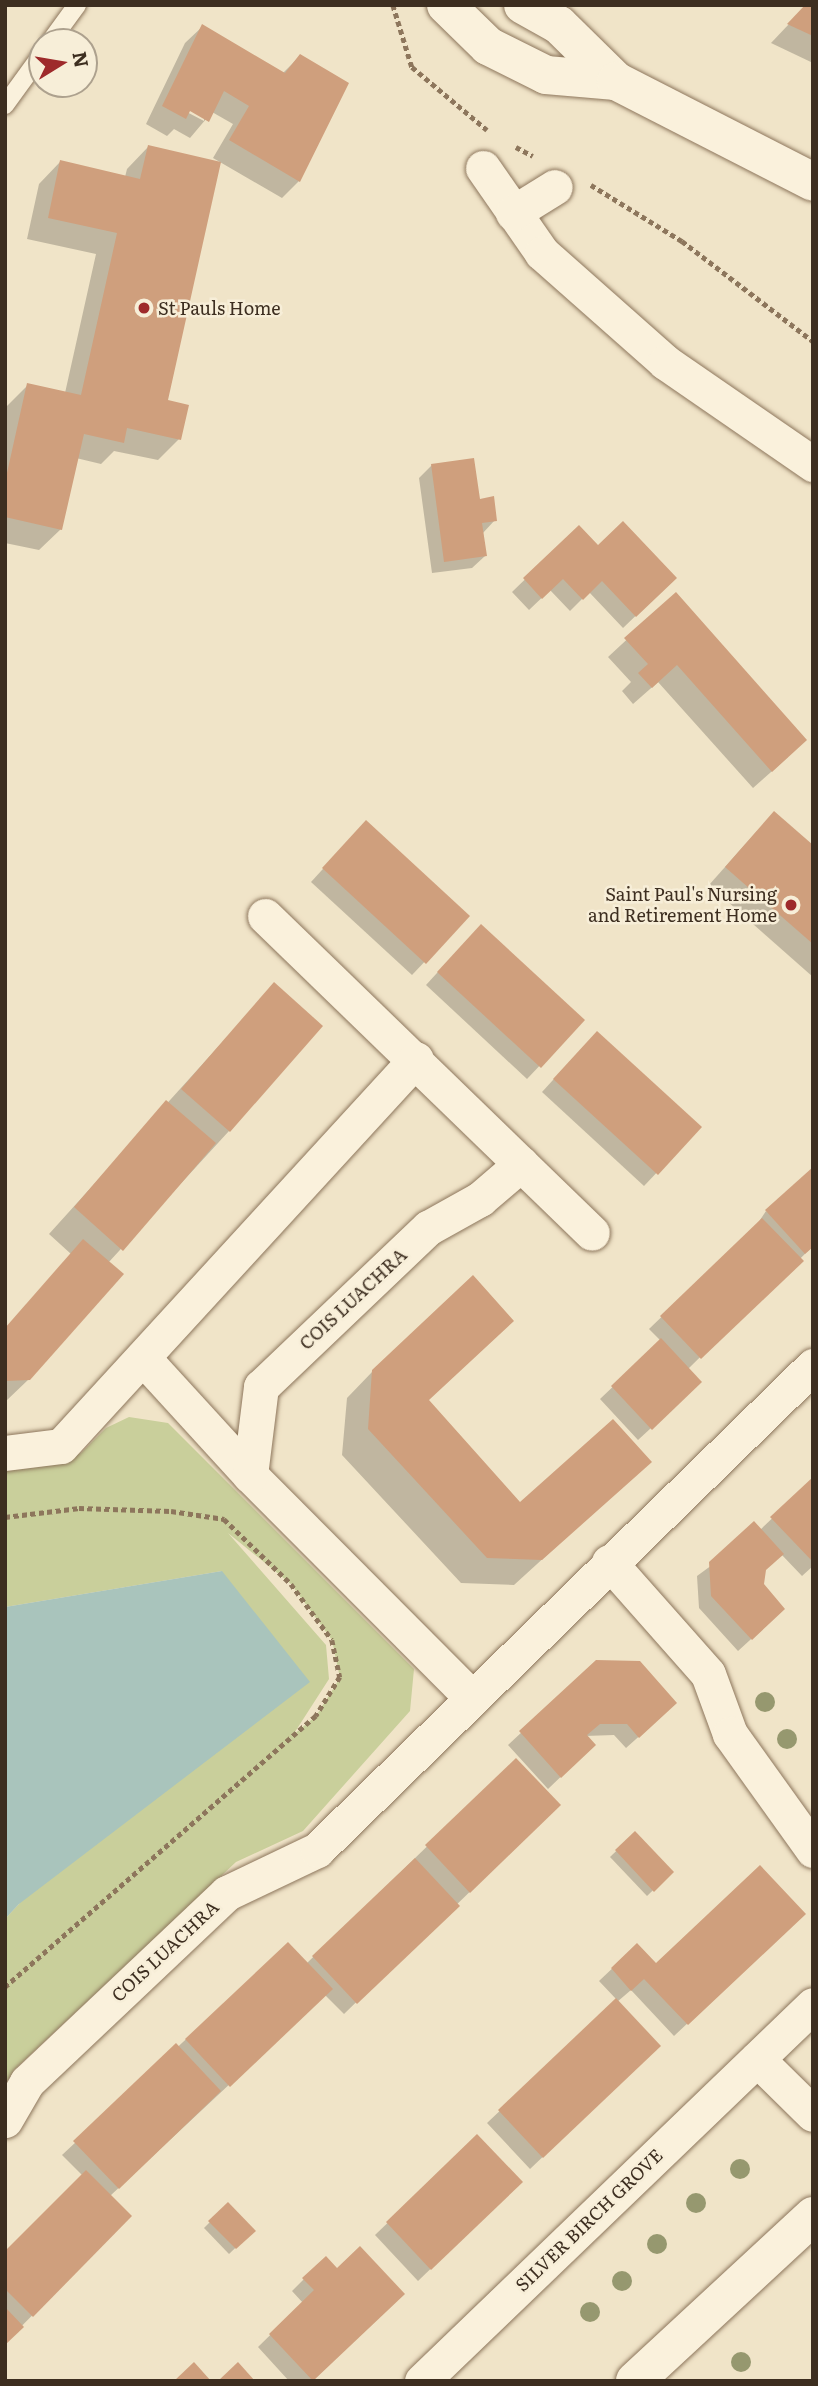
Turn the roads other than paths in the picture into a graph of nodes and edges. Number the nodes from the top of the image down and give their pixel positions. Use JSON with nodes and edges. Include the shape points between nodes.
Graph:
{"nodes":[{"id":1,"x":77,"y":5,"type":"edge"},
{"id":2,"x":446,"y":5,"type":"edge"},
{"id":3,"x":523,"y":5,"type":"edge"},
{"id":4,"x":60,"y":28,"type":"edge"},
{"id":5,"x":28,"y":73,"type":"edge"},
{"id":6,"x":616,"y":81,"type":"junction"},
{"id":7,"x":5,"y":105,"type":"edge"},
{"id":8,"x":483,"y":169,"type":"dead end"},
{"id":9,"x":813,"y":182,"type":"edge"},
{"id":10,"x":555,"y":187,"type":"dead end"},
{"id":11,"x":513,"y":213,"type":"junction"},
{"id":12,"x":813,"y":464,"type":"edge"},
{"id":13,"x":265,"y":916,"type":"dead end"},
{"id":14,"x":416,"y":1059,"type":"junction"},
{"id":15,"x":521,"y":1164,"type":"junction"},
{"id":16,"x":592,"y":1233,"type":"dead end"},
{"id":17,"x":144,"y":1359,"type":"junction"},
{"id":18,"x":813,"y":1366,"type":"edge"},
{"id":19,"x":5,"y":1453,"type":"edge"},
{"id":20,"x":250,"y":1475,"type":"junction"},
{"id":21,"x":609,"y":1562,"type":"junction"},
{"id":22,"x":472,"y":1698,"type":"junction"},
{"id":23,"x":813,"y":1850,"type":"edge"},
{"id":24,"x":813,"y":2005,"type":"edge"},
{"id":25,"x":757,"y":2059,"type":"junction"},
{"id":26,"x":813,"y":2114,"type":"edge"},
{"id":27,"x":5,"y":2120,"type":"edge"},
{"id":28,"x":813,"y":2216,"type":"edge"},
{"id":29,"x":422,"y":2381,"type":"edge"},
{"id":30,"x":635,"y":2381,"type":"edge"}],
"edges":[{"from":1,"to":4,"type":"lane"},
{"from":2,"to":6,"type":"main road","via":[[488,46],[547,75]]},
{"from":3,"to":6,"type":"main road","via":[[559,25]]},
{"from":5,"to":7,"type":"lane"},
{"from":6,"to":9,"type":"main road"},
{"from":8,"to":11,"type":"street"},
{"from":10,"to":11,"type":"street"},
{"from":11,"to":12,"type":"street","via":[[542,253],[665,362]]},
{"from":13,"to":14,"type":"street"},
{"from":14,"to":15,"type":"street"},
{"from":14,"to":17,"type":"street"},
{"from":15,"to":16,"type":"street"},
{"from":15,"to":20,"type":"street","name":"COIS LUACHRA","via":[[480,1199],[428,1228],[261,1387]]},
{"from":17,"to":19,"type":"street","via":[[61,1447]]},
{"from":17,"to":20,"type":"street"},
{"from":18,"to":21,"type":"street","name":"COIS LUACHRA"},
{"from":20,"to":22,"type":"street"},
{"from":21,"to":22,"type":"street","name":"COIS LUACHRA"},
{"from":21,"to":23,"type":"street","via":[[708,1674],[730,1734]]},
{"from":22,"to":27,"type":"street","name":"COIS LUACHRA","via":[[317,1850],[227,1893],[27,2082]]},
{"from":24,"to":25,"type":"street","name":"SILVER BIRCH GROVE"},
{"from":25,"to":26,"type":"street"},
{"from":25,"to":29,"type":"street","name":"SILVER BIRCH GROVE"},
{"from":28,"to":30,"type":"main road"}]}
